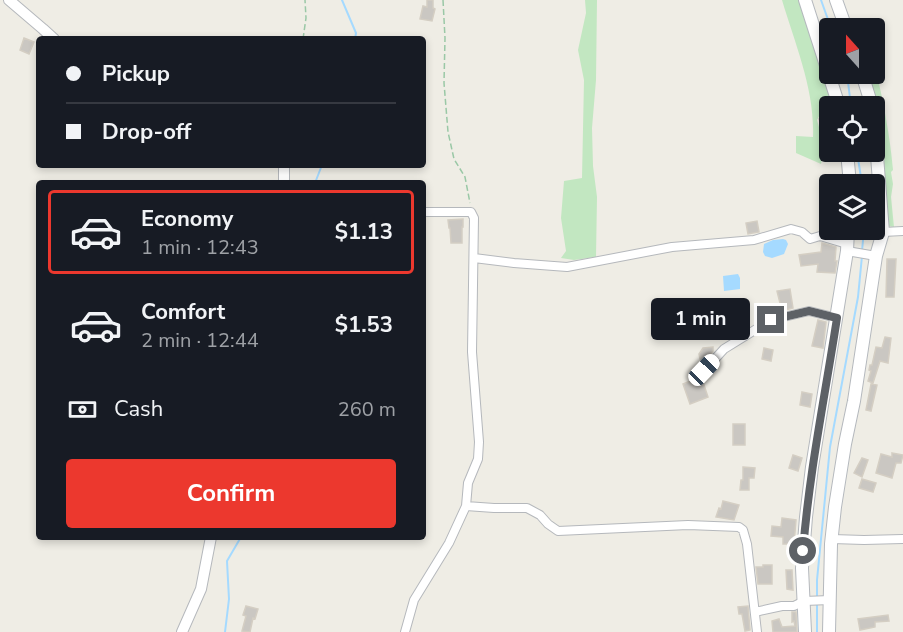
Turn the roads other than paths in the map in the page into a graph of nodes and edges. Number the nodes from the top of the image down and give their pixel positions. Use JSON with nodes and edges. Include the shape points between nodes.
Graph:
{"nodes":[{"id":1,"x":9,"y":0,"type":"edge"},
{"id":2,"x":805,"y":0,"type":"edge"},
{"id":3,"x":836,"y":0,"type":"edge"},
{"id":4,"x":842,"y":18,"type":"edge"},
{"id":5,"x":51,"y":36,"type":"edge"},
{"id":6,"x":836,"y":96,"type":"edge"},
{"id":7,"x":426,"y":212,"type":"edge"},
{"id":8,"x":903,"y":231,"type":"edge"},
{"id":9,"x":885,"y":232,"type":"edge"},
{"id":10,"x":847,"y":240,"type":"edge"},
{"id":11,"x":881,"y":240,"type":"edge"},
{"id":12,"x":847,"y":248,"type":"junction"},
{"id":13,"x":876,"y":256,"type":"junction"},
{"id":14,"x":474,"y":258,"type":"junction"},
{"id":15,"x":837,"y":318,"type":"junction"},
{"id":16,"x":702,"y":373,"type":"dead end"},
{"id":17,"x":466,"y":506,"type":"junction"},
{"id":18,"x":832,"y":539,"type":"junction"},
{"id":19,"x":903,"y":539,"type":"edge"},
{"id":20,"x":210,"y":540,"type":"edge"},
{"id":21,"x":830,"y":600,"type":"junction"},
{"id":22,"x":804,"y":601,"type":"junction"},
{"id":23,"x":755,"y":612,"type":"junction"},
{"id":24,"x":182,"y":632,"type":"edge"},
{"id":25,"x":405,"y":632,"type":"edge"},
{"id":26,"x":757,"y":632,"type":"edge"},
{"id":27,"x":805,"y":632,"type":"edge"},
{"id":28,"x":829,"y":632,"type":"edge"}],
"edges":[{"from":1,"to":5,"type":"street"},
{"from":2,"to":6,"type":"main road"},
{"from":3,"to":4,"type":"main road"},
{"from":7,"to":14,"type":"street","via":[[471,212]]},
{"from":8,"to":9,"type":"street"},
{"from":10,"to":12,"type":"main road"},
{"from":11,"to":13,"type":"main road"},
{"from":12,"to":13,"type":"street"},
{"from":12,"to":14,"type":"street","via":[[820,236],[810,239],[790,229],[754,240],[672,247],[567,267]]},
{"from":12,"to":15,"type":"main road"},
{"from":13,"to":18,"type":"main road"},
{"from":14,"to":17,"type":"street","via":[[472,352],[479,442]]},
{"from":15,"to":16,"type":"street","via":[[809,311],[771,320],[724,349]]},
{"from":15,"to":22,"type":"main road","via":[[806,517]]},
{"from":17,"to":23,"type":"street","via":[[527,508],[558,531],[688,525],[740,527],[747,544]]},
{"from":17,"to":25,"type":"street","via":[[449,543],[414,600]]},
{"from":18,"to":19,"type":"street"},
{"from":18,"to":21,"type":"main road"},
{"from":20,"to":24,"type":"street","via":[[201,589]]},
{"from":21,"to":22,"type":"street"},
{"from":21,"to":28,"type":"main road"},
{"from":22,"to":23,"type":"street"},
{"from":22,"to":27,"type":"main road"},
{"from":23,"to":26,"type":"street"}]}
